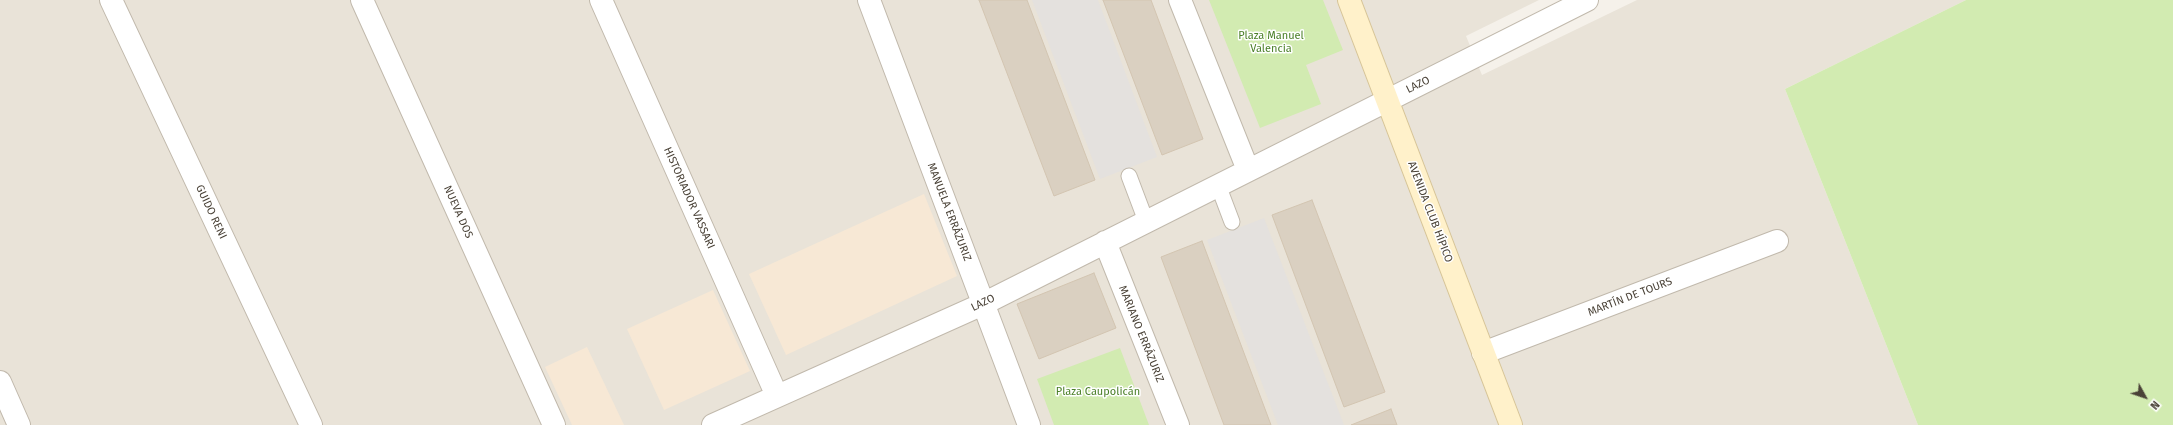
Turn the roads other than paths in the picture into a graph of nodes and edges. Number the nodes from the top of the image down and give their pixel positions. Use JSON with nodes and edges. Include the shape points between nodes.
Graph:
{"nodes":[{"id":1,"x":111,"y":0,"type":"edge"},
{"id":2,"x":362,"y":0,"type":"edge"},
{"id":3,"x":601,"y":0,"type":"edge"},
{"id":4,"x":869,"y":0,"type":"edge"},
{"id":5,"x":1180,"y":0,"type":"edge"},
{"id":6,"x":1349,"y":0,"type":"edge"},
{"id":7,"x":1587,"y":0,"type":"edge"},
{"id":8,"x":1387,"y":100,"type":"junction"},
{"id":9,"x":1248,"y":170,"type":"junction"},
{"id":10,"x":1129,"y":176,"type":"dead end"},
{"id":11,"x":1218,"y":185,"type":"junction"},
{"id":12,"x":1146,"y":221,"type":"junction"},
{"id":13,"x":1232,"y":222,"type":"dead end"},
{"id":14,"x":1105,"y":242,"type":"junction"},
{"id":15,"x":1777,"y":242,"type":"dead end"},
{"id":16,"x":983,"y":304,"type":"junction"},
{"id":17,"x":1484,"y":353,"type":"junction"},
{"id":18,"x":0,"y":382,"type":"edge"},
{"id":19,"x":777,"y":396,"type":"junction"},
{"id":20,"x":19,"y":425,"type":"edge"},
{"id":21,"x":311,"y":425,"type":"edge"},
{"id":22,"x":554,"y":425,"type":"edge"},
{"id":23,"x":713,"y":425,"type":"edge"},
{"id":24,"x":1029,"y":425,"type":"edge"},
{"id":25,"x":1178,"y":425,"type":"edge"},
{"id":26,"x":1511,"y":425,"type":"edge"}],
"edges":[{"from":1,"to":21,"type":"street","name":"GUIDO RENI"},
{"from":2,"to":22,"type":"street","name":"NUEVA DOS"},
{"from":3,"to":19,"type":"street","name":"HISTORIADOR VASSARI"},
{"from":4,"to":16,"type":"street","name":"MANUELA ERRÁZURIZ"},
{"from":5,"to":9,"type":"street"},
{"from":6,"to":8,"type":"main road","name":"AVENIDA CLUB HÍPICO"},
{"from":7,"to":8,"type":"street","name":"LAZO"},
{"from":8,"to":9,"type":"street","name":"LAZO"},
{"from":8,"to":17,"type":"main road","name":"AVENIDA CLUB HÍPICO"},
{"from":9,"to":11,"type":"street","name":"LAZO"},
{"from":10,"to":12,"type":"lane"},
{"from":11,"to":12,"type":"street","name":"LAZO"},
{"from":11,"to":13,"type":"lane"},
{"from":12,"to":14,"type":"street","name":"LAZO"},
{"from":14,"to":16,"type":"street","name":"LAZO"},
{"from":14,"to":25,"type":"street","name":"MARIANO ERRÁZURIZ"},
{"from":15,"to":17,"type":"street","name":"MARTÍN DE TOURS"},
{"from":16,"to":19,"type":"street","name":"LAZO"},
{"from":16,"to":24,"type":"street","name":"MANUELA ERRÁZURIZ"},
{"from":17,"to":26,"type":"main road","name":"AVENIDA CLUB HÍPICO"},
{"from":18,"to":20,"type":"street"},
{"from":19,"to":23,"type":"street","name":"LAZO"}]}
